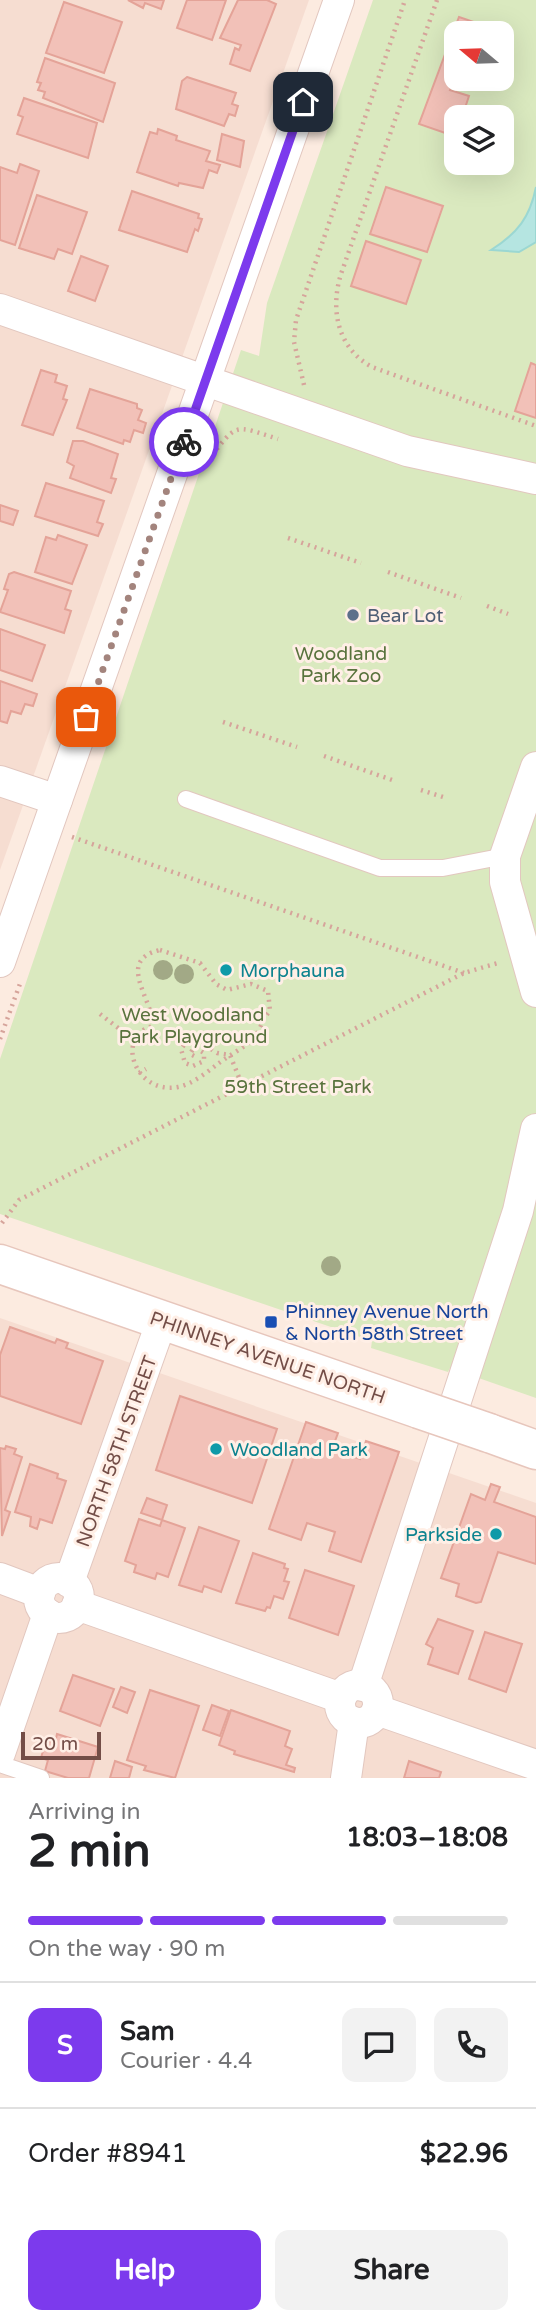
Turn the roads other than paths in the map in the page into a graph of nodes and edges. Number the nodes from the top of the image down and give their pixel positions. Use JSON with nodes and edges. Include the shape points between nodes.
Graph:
{"nodes":[{"id":1,"x":339,"y":0,"type":"edge"},
{"id":2,"x":0,"y":309,"type":"edge"},
{"id":3,"x":205,"y":381,"type":"junction"},
{"id":4,"x":536,"y":479,"type":"edge"},
{"id":5,"x":536,"y":767,"type":"edge"},
{"id":6,"x":0,"y":781,"type":"edge"},
{"id":7,"x":186,"y":799,"type":"dead end"},
{"id":8,"x":57,"y":800,"type":"junction"},
{"id":9,"x":505,"y":856,"type":"junction"},
{"id":10,"x":0,"y":962,"type":"edge"},
{"id":11,"x":536,"y":992,"type":"edge"},
{"id":12,"x":536,"y":1129,"type":"edge"},
{"id":13,"x":0,"y":1264,"type":"edge"},
{"id":14,"x":162,"y":1320,"type":"junction"},
{"id":15,"x":536,"y":1450,"type":"edge"},
{"id":16,"x":0,"y":1578,"type":"edge"},
{"id":17,"x":73,"y":1593,"type":"junction"},
{"id":18,"x":44,"y":1604,"type":"junction"},
{"id":19,"x":359,"y":1704,"type":"junction"},
{"id":20,"x":0,"y":1753,"type":"edge"},
{"id":21,"x":0,"y":1764,"type":"edge"},
{"id":22,"x":536,"y":1765,"type":"edge"},
{"id":23,"x":41,"y":1778,"type":"edge"},
{"id":24,"x":346,"y":1778,"type":"edge"}],
"edges":[{"from":1,"to":3,"type":"street"},
{"from":2,"to":3,"type":"street"},
{"from":3,"to":4,"type":"street","via":[[407,452]]},
{"from":3,"to":8,"type":"street"},
{"from":5,"to":9,"type":"street"},
{"from":6,"to":8,"type":"street"},
{"from":7,"to":9,"type":"lane","via":[[380,868],[443,869]]},
{"from":8,"to":10,"type":"street"},
{"from":9,"to":11,"type":"street","via":[[505,881]]},
{"from":12,"to":19,"type":"street","via":[[518,1210]]},
{"from":13,"to":14,"type":"street","name":"PHINNEY AVENUE NORTH"},
{"from":14,"to":15,"type":"street","name":"PHINNEY AVENUE NORTH","bridge":true},
{"from":14,"to":17,"type":"street","name":"NORTH 58TH STREET"},
{"from":16,"to":18,"type":"street"},
{"from":17,"to":18,"type":"street","via":[[66,1617]]},
{"from":17,"to":19,"type":"street"},
{"from":18,"to":20,"type":"street"},
{"from":19,"to":22,"type":"street"},
{"from":19,"to":24,"type":"street"},
{"from":21,"to":23,"type":"lane"}]}
